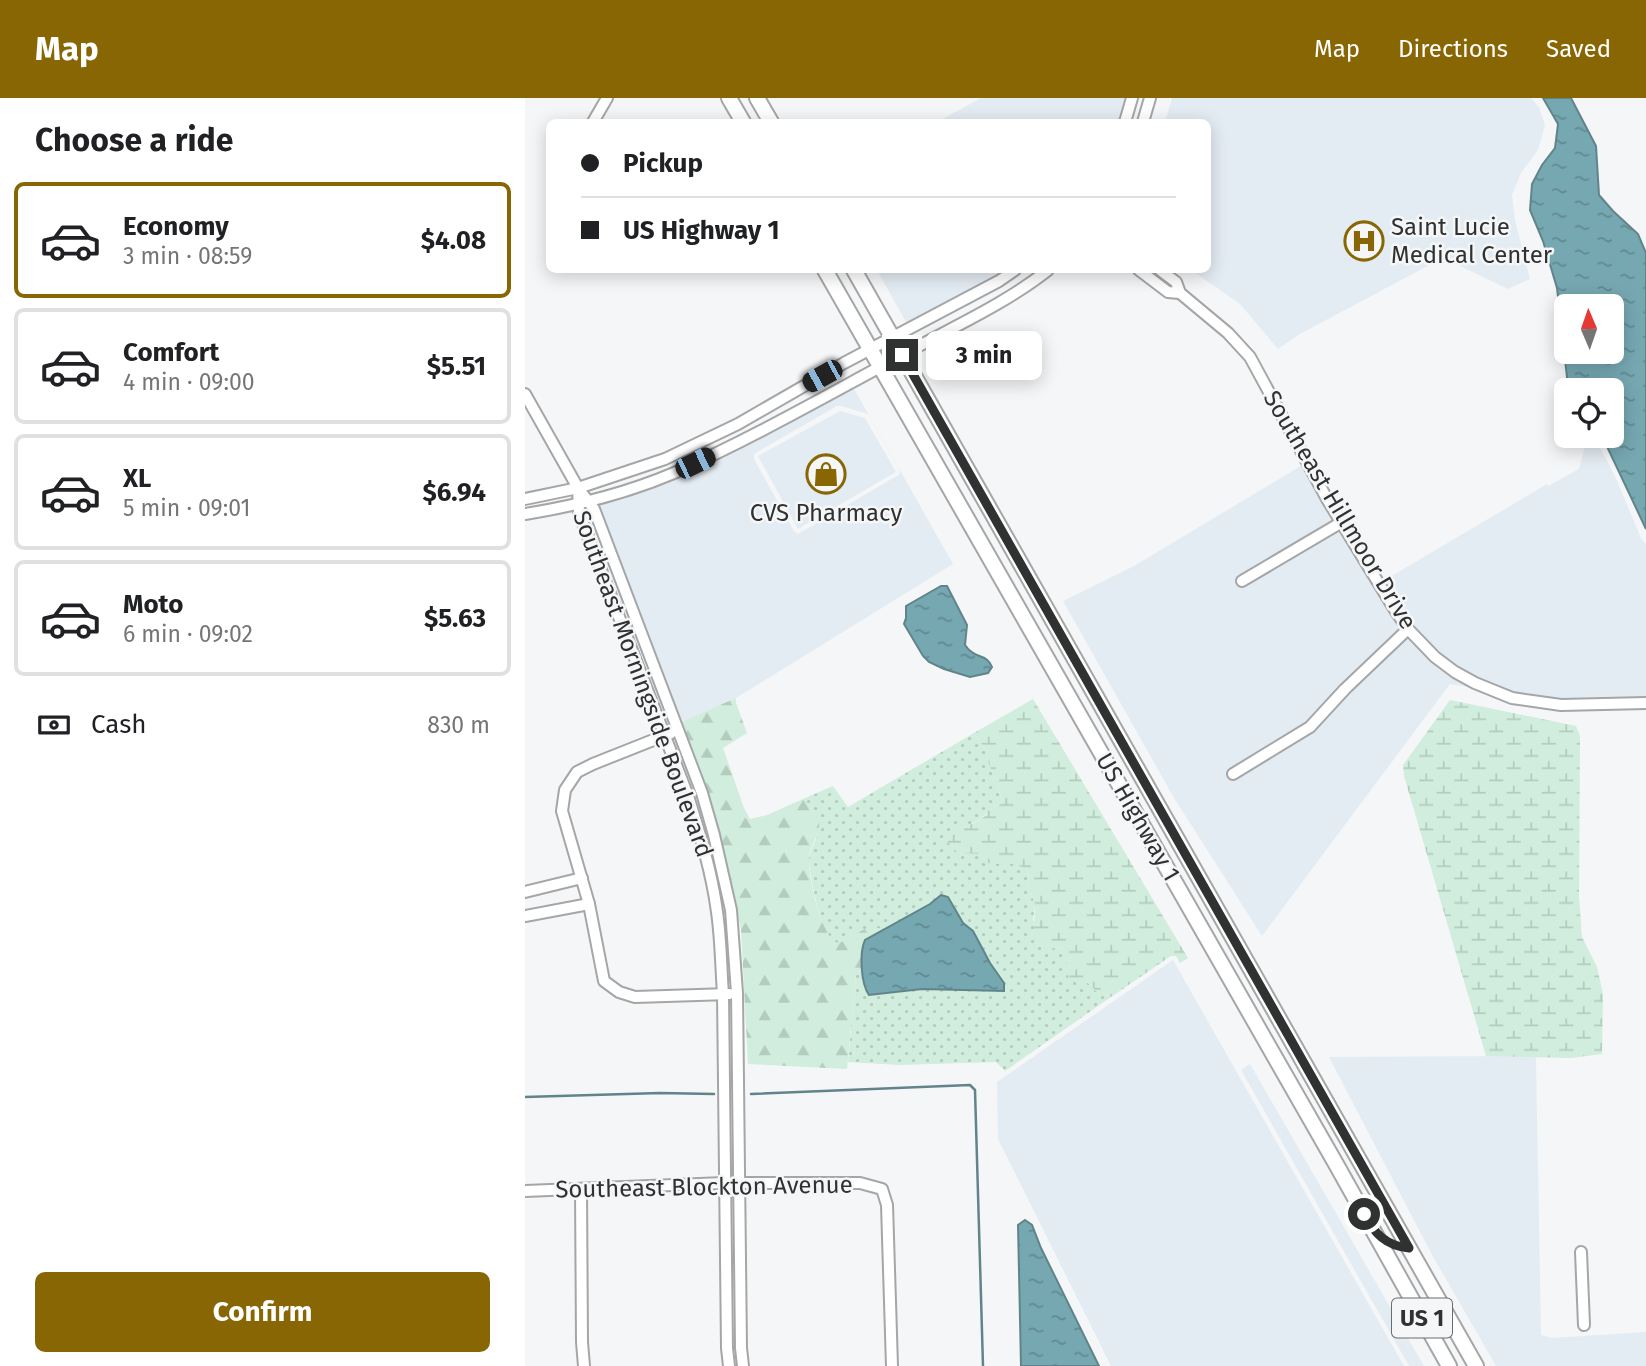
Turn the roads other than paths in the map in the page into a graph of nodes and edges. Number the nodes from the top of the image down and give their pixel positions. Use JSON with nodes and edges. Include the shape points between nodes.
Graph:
{"nodes":[{"id":1,"x":607,"y":98,"type":"edge"},
{"id":2,"x":729,"y":98,"type":"edge"},
{"id":3,"x":757,"y":98,"type":"edge"},
{"id":4,"x":1132,"y":98,"type":"edge"},
{"id":5,"x":1150,"y":98,"type":"edge"},
{"id":6,"x":595,"y":119,"type":"edge"},
{"id":7,"x":741,"y":119,"type":"edge"},
{"id":8,"x":769,"y":119,"type":"edge"},
{"id":9,"x":1126,"y":119,"type":"edge"},
{"id":10,"x":1144,"y":119,"type":"edge"},
{"id":11,"x":827,"y":273,"type":"edge"},
{"id":12,"x":856,"y":273,"type":"edge"},
{"id":13,"x":1011,"y":273,"type":"edge"},
{"id":14,"x":1044,"y":273,"type":"edge"},
{"id":15,"x":1143,"y":273,"type":"edge"},
{"id":16,"x":1164,"y":273,"type":"edge"},
{"id":17,"x":1180,"y":293,"type":"junction"},
{"id":18,"x":893,"y":338,"type":"junction"},
{"id":19,"x":870,"y":351,"type":"junction"},
{"id":20,"x":902,"y":355,"type":"junction"},
{"id":21,"x":880,"y":367,"type":"junction"},
{"id":22,"x":525,"y":394,"type":"edge"},
{"id":23,"x":578,"y":488,"type":"junction"},
{"id":24,"x":525,"y":499,"type":"edge"},
{"id":25,"x":582,"y":502,"type":"junction"},
{"id":26,"x":525,"y":514,"type":"edge"},
{"id":27,"x":1342,"y":522,"type":"junction"},
{"id":28,"x":1242,"y":581,"type":"dead end"},
{"id":29,"x":633,"y":615,"type":"junction"},
{"id":30,"x":620,"y":619,"type":"junction"},
{"id":31,"x":1408,"y":629,"type":"junction"},
{"id":32,"x":1646,"y":703,"type":"edge"},
{"id":33,"x":677,"y":731,"type":"junction"},
{"id":34,"x":665,"y":736,"type":"junction"},
{"id":35,"x":1233,"y":774,"type":"dead end"},
{"id":36,"x":1115,"y":777,"type":"junction"},
{"id":37,"x":1152,"y":794,"type":"junction"},
{"id":38,"x":1133,"y":808,"type":"junction"},
{"id":39,"x":1165,"y":817,"type":"junction"},
{"id":40,"x":721,"y":863,"type":"junction"},
{"id":41,"x":708,"y":866,"type":"junction"},
{"id":42,"x":582,"y":878,"type":"junction"},
{"id":43,"x":525,"y":892,"type":"edge"},
{"id":44,"x":589,"y":904,"type":"junction"},
{"id":45,"x":525,"y":916,"type":"edge"},
{"id":46,"x":737,"y":993,"type":"junction"},
{"id":47,"x":723,"y":994,"type":"junction"},
{"id":48,"x":724,"y":1183,"type":"junction"},
{"id":49,"x":738,"y":1183,"type":"junction"},
{"id":50,"x":580,"y":1189,"type":"junction"},
{"id":51,"x":525,"y":1191,"type":"edge"},
{"id":52,"x":1374,"y":1233,"type":"junction"},
{"id":53,"x":1409,"y":1248,"type":"junction"},
{"id":54,"x":1581,"y":1252,"type":"dead end"},
{"id":55,"x":1394,"y":1270,"type":"junction"},
{"id":56,"x":1429,"y":1283,"type":"junction"},
{"id":57,"x":1584,"y":1325,"type":"dead end"},
{"id":58,"x":584,"y":1366,"type":"edge"},
{"id":59,"x":729,"y":1366,"type":"edge"},
{"id":60,"x":743,"y":1366,"type":"edge"},
{"id":61,"x":892,"y":1366,"type":"edge"},
{"id":62,"x":1449,"y":1366,"type":"edge"},
{"id":63,"x":1476,"y":1366,"type":"edge"}],
"edges":[{"from":1,"to":6,"type":"street"},
{"from":2,"to":7,"type":"main road"},
{"from":3,"to":8,"type":"main road"},
{"from":4,"to":9,"type":"street"},
{"from":5,"to":10,"type":"street"},
{"from":11,"to":19,"type":"main road","name":"US Highway 1","number":"US 1"},
{"from":12,"to":18,"type":"main road","name":"US Highway 1","number":"US 1"},
{"from":13,"to":18,"type":"street"},
{"from":14,"to":20,"type":"street"},
{"from":15,"to":17,"type":"street","name":"Southeast Hillmoor Drive","via":[[1168,292]]},
{"from":16,"to":17,"type":"street","name":"Southeast Hillmoor Drive","via":[[1176,282]]},
{"from":17,"to":27,"type":"street","name":"Southeast Hillmoor Drive","via":[[1250,357]]},
{"from":18,"to":19,"type":"street"},
{"from":18,"to":20,"type":"main road","name":"US Highway 1","number":"US 1"},
{"from":19,"to":21,"type":"main road","name":"US Highway 1","number":"US 1"},
{"from":19,"to":23,"type":"street","via":[[665,459]]},
{"from":20,"to":21,"type":"street"},
{"from":20,"to":37,"type":"main road","name":"US Highway 1","number":"US 1"},
{"from":21,"to":25,"type":"street","via":[[672,474]]},
{"from":21,"to":36,"type":"main road","name":"US Highway 1","number":"US 1"},
{"from":22,"to":23,"type":"street"},
{"from":23,"to":24,"type":"street"},
{"from":23,"to":25,"type":"street","name":"Southeast Morningside Boulevard"},
{"from":25,"to":26,"type":"street"},
{"from":25,"to":29,"type":"street","name":"Southeast Morningside Boulevard","via":[[594,509]]},
{"from":25,"to":30,"type":"street","name":"Southeast Morningside Boulevard","via":[[579,513]]},
{"from":27,"to":28,"type":"street"},
{"from":27,"to":31,"type":"street","name":"Southeast Hillmoor Drive"},
{"from":29,"to":30,"type":"street"},
{"from":29,"to":33,"type":"street","name":"Southeast Morningside Boulevard"},
{"from":30,"to":34,"type":"street","name":"Southeast Morningside Boulevard"},
{"from":31,"to":32,"type":"street","name":"Southeast Hillmoor Drive","via":[[1455,672],[1512,698],[1561,705]]},
{"from":31,"to":35,"type":"street","via":[[1310,727]]},
{"from":33,"to":34,"type":"street"},
{"from":33,"to":40,"type":"street","name":"Southeast Morningside Boulevard","via":[[702,793]]},
{"from":34,"to":41,"type":"street","name":"Southeast Morningside Boulevard"},
{"from":34,"to":42,"type":"street","via":[[577,772],[565,790],[562,811]]},
{"from":36,"to":37,"type":"main road","via":[[1137,793]]},
{"from":36,"to":38,"type":"main road","name":"US Highway 1","number":"US 1"},
{"from":37,"to":39,"type":"main road","name":"US Highway 1","number":"US 1"},
{"from":38,"to":39,"type":"main road","via":[[1146,807]]},
{"from":38,"to":52,"type":"main road","name":"US Highway 1","number":"US 1"},
{"from":39,"to":53,"type":"main road","name":"US Highway 1","number":"US 1"},
{"from":40,"to":41,"type":"street"},
{"from":40,"to":46,"type":"street","name":"Southeast Morningside Boulevard","via":[[731,910]]},
{"from":41,"to":47,"type":"street","name":"Southeast Morningside Boulevard","via":[[717,912]]},
{"from":42,"to":43,"type":"street"},
{"from":42,"to":44,"type":"street"},
{"from":44,"to":45,"type":"street"},
{"from":44,"to":47,"type":"street","via":[[604,981],[619,992],[635,997]]},
{"from":46,"to":47,"type":"street"},
{"from":46,"to":49,"type":"street","name":"Southeast Morningside Boulevard"},
{"from":47,"to":48,"type":"street","name":"Southeast Morningside Boulevard"},
{"from":48,"to":49,"type":"street","name":"Southeast Blockton Avenue"},
{"from":48,"to":50,"type":"street","name":"Southeast Blockton Avenue"},
{"from":48,"to":59,"type":"street","name":"Southeast Morningside Boulevard"},
{"from":49,"to":60,"type":"street","name":"Southeast Morningside Boulevard"},
{"from":49,"to":61,"type":"street","name":"Southeast Blockton Avenue","via":[[860,1183],[882,1189],[887,1205]]},
{"from":50,"to":51,"type":"street","name":"Southeast Blockton Avenue"},
{"from":50,"to":58,"type":"street"},
{"from":52,"to":53,"type":"main road"},
{"from":52,"to":55,"type":"main road","name":"US Highway 1","number":"US 1"},
{"from":53,"to":56,"type":"main road","name":"US Highway 1","number":"US 1"},
{"from":54,"to":57,"type":"street"},
{"from":55,"to":56,"type":"main road","via":[[1409,1271]]},
{"from":55,"to":62,"type":"main road","name":"US Highway 1","number":"US 1"},
{"from":56,"to":63,"type":"main road","name":"US Highway 1","number":"US 1"}]}
